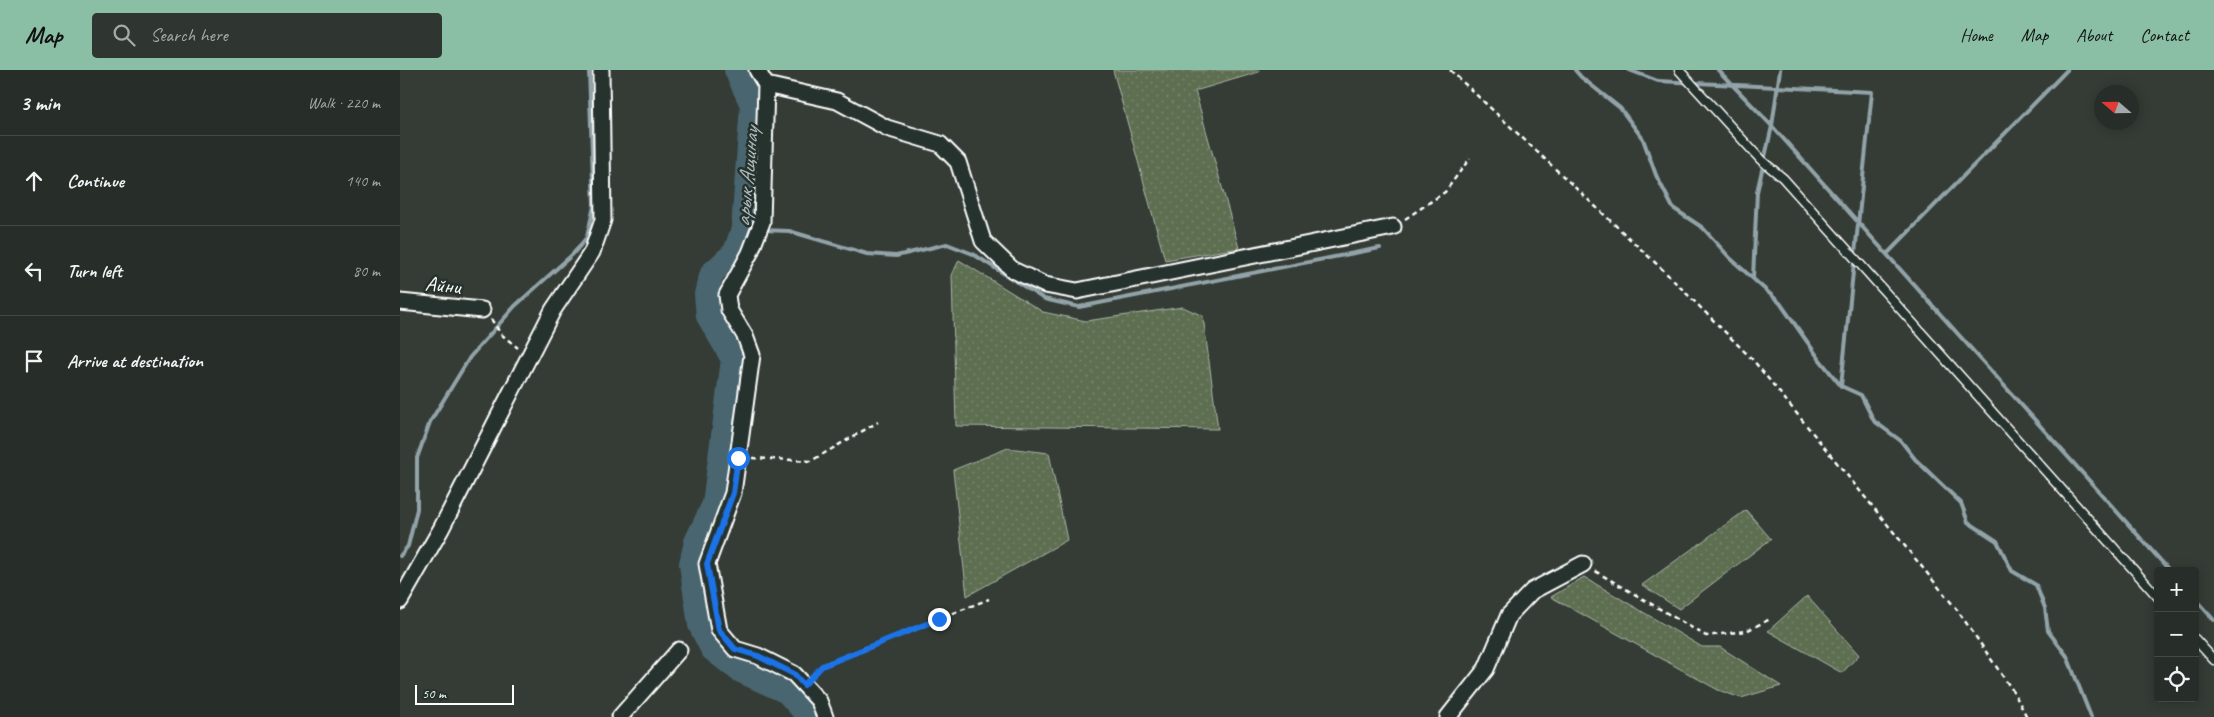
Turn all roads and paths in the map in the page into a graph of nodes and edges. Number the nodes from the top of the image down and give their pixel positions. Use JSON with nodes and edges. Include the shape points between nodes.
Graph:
{"nodes":[{"id":1,"x":601,"y":70,"type":"edge"},
{"id":2,"x":757,"y":70,"type":"edge"},
{"id":3,"x":1450,"y":70,"type":"edge"},
{"id":4,"x":1679,"y":70,"type":"edge"},
{"id":5,"x":766,"y":85,"type":"junction"},
{"id":6,"x":1470,"y":158,"type":"dead end"},
{"id":7,"x":1393,"y":227,"type":"joint"},
{"id":8,"x":400,"y":302,"type":"edge"},
{"id":9,"x":488,"y":316,"type":"joint"},
{"id":10,"x":528,"y":357,"type":"junction"},
{"id":11,"x":878,"y":422,"type":"dead end"},
{"id":12,"x":738,"y":458,"type":"junction"},
{"id":13,"x":1583,"y":564,"type":"joint"},
{"id":14,"x":2154,"y":592,"type":"edge"},
{"id":15,"x":989,"y":599,"type":"dead end"},
{"id":16,"x":400,"y":601,"type":"edge"},
{"id":17,"x":1772,"y":618,"type":"dead end"},
{"id":18,"x":2199,"y":643,"type":"edge"},
{"id":19,"x":680,"y":650,"type":"dead end"},
{"id":20,"x":2214,"y":660,"type":"edge"},
{"id":21,"x":804,"y":685,"type":"junction"},
{"id":22,"x":620,"y":717,"type":"edge"},
{"id":23,"x":825,"y":717,"type":"edge"},
{"id":24,"x":1448,"y":717,"type":"edge"},
{"id":25,"x":2027,"y":717,"type":"edge"}],
"edges":[{"from":1,"to":10,"type":"street","via":[[603,220],[592,252],[553,310]]},
{"from":2,"to":5,"type":"street"},
{"from":3,"to":25,"type":"path","via":[[1664,270],[1753,360],[1958,611]]},
{"from":4,"to":14,"type":"lane","via":[[1762,160],[1783,178]]},
{"from":5,"to":7,"type":"street","via":[[836,101],[887,128],[940,144],[958,162],[983,241],[1013,270],[1045,285],[1077,291]]},
{"from":5,"to":12,"type":"street","via":[[762,222],[750,253],[727,295],[730,310],[752,355]]},
{"from":6,"to":7,"type":"path","via":[[1445,192]]},
{"from":8,"to":9,"type":"street","name":"Айни"},
{"from":9,"to":10,"type":"path","via":[[501,334]]},
{"from":10,"to":16,"type":"street","via":[[441,529]]},
{"from":11,"to":12,"type":"path","via":[[812,461]]},
{"from":12,"to":21,"type":"street","via":[[733,493],[707,564],[719,630],[735,649],[758,656],[794,674]]},
{"from":13,"to":17,"type":"path","via":[[1706,636],[1746,631]]},
{"from":13,"to":24,"type":"street","via":[[1532,591],[1509,615],[1486,669]]},
{"from":15,"to":21,"type":"path","via":[[822,666]]},
{"from":18,"to":20,"type":"lane"},
{"from":19,"to":22,"type":"street"},
{"from":21,"to":23,"type":"street","via":[[818,701]]}]}
